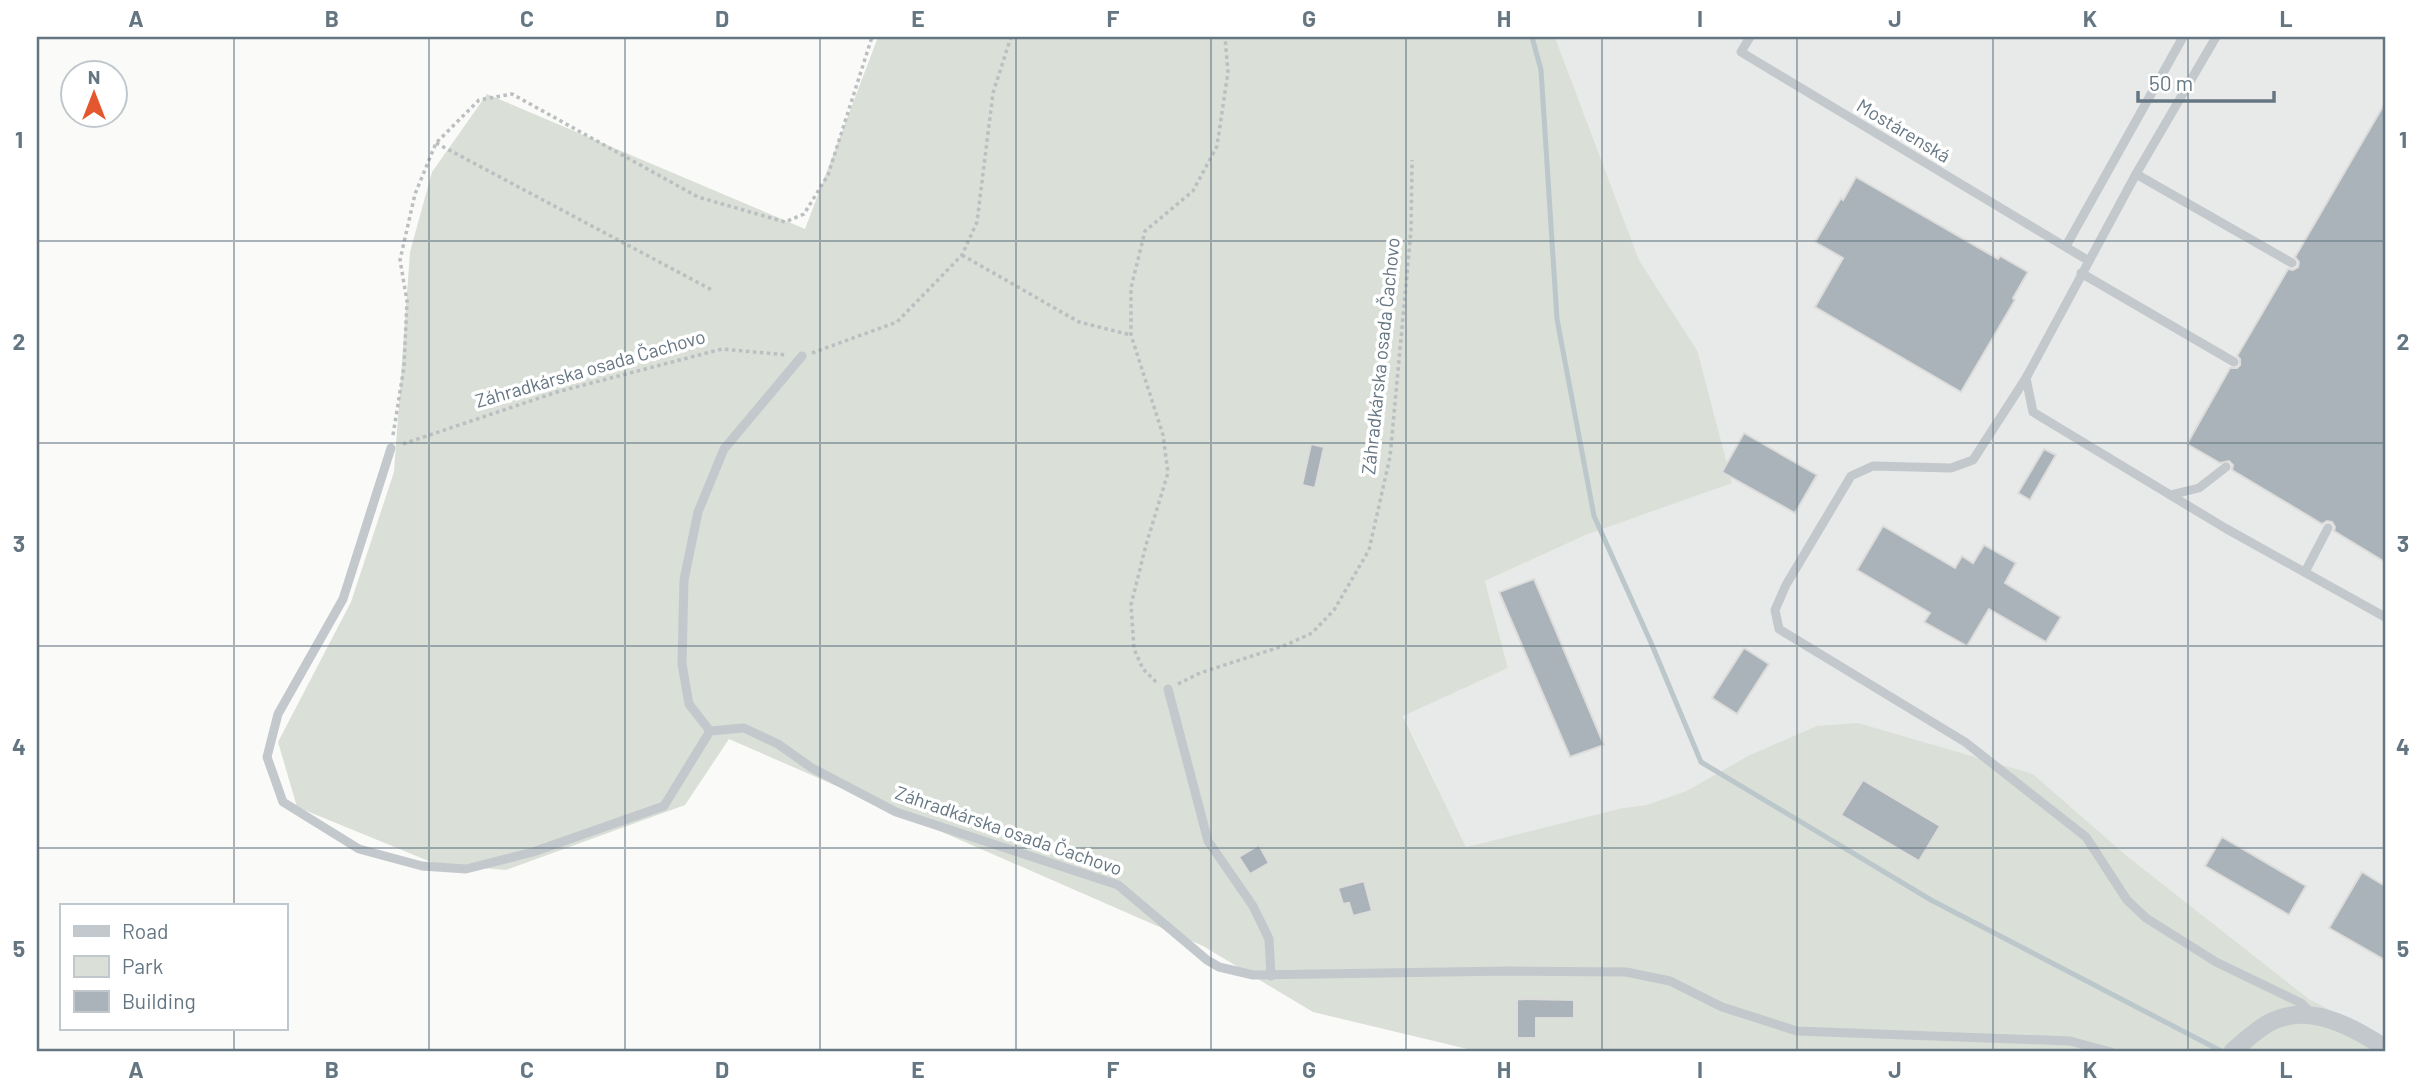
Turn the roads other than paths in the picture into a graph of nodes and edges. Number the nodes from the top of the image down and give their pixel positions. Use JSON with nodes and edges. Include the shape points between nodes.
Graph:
{"nodes":[{"id":1,"x":1750,"y":37,"type":"edge"},
{"id":2,"x":2183,"y":37,"type":"edge"},
{"id":3,"x":2216,"y":37,"type":"edge"},
{"id":4,"x":2136,"y":174,"type":"junction"},
{"id":5,"x":2066,"y":246,"type":"junction"},
{"id":6,"x":2089,"y":261,"type":"junction"},
{"id":7,"x":2292,"y":263,"type":"dead end"},
{"id":8,"x":2081,"y":273,"type":"junction"},
{"id":9,"x":802,"y":356,"type":"road end"},
{"id":10,"x":2234,"y":362,"type":"dead end"},
{"id":11,"x":2026,"y":378,"type":"junction"},
{"id":12,"x":391,"y":448,"type":"road end"},
{"id":13,"x":2226,"y":467,"type":"dead end"},
{"id":14,"x":2171,"y":495,"type":"junction"},
{"id":15,"x":2328,"y":528,"type":"dead end"},
{"id":16,"x":2305,"y":572,"type":"junction"},
{"id":17,"x":2385,"y":617,"type":"edge"},
{"id":18,"x":1168,"y":689,"type":"road end"},
{"id":19,"x":710,"y":731,"type":"junction"},
{"id":20,"x":1272,"y":976,"type":"junction"},
{"id":21,"x":2313,"y":1015,"type":"junction"},
{"id":22,"x":2385,"y":1048,"type":"edge"},
{"id":23,"x":2111,"y":1052,"type":"edge"},
{"id":24,"x":2232,"y":1052,"type":"edge"}],
"edges":[{"from":1,"to":5,"type":"lane","name":"Mostárenská","via":[[1741,52]]},
{"from":2,"to":5,"type":"lane"},
{"from":3,"to":4,"type":"lane"},
{"from":4,"to":6,"type":"lane"},
{"from":4,"to":7,"type":"lane"},
{"from":5,"to":6,"type":"lane"},
{"from":6,"to":8,"type":"lane"},
{"from":8,"to":10,"type":"lane"},
{"from":8,"to":11,"type":"lane"},
{"from":9,"to":19,"type":"lane","via":[[723,449],[698,512],[684,580],[682,664],[689,704]]},
{"from":11,"to":14,"type":"lane","via":[[2033,412]]},
{"from":11,"to":21,"type":"lane","via":[[1973,460],[1951,468],[1872,466],[1851,476],[1786,585],[1775,610],[1779,629],[1975,750],[2086,837],[2127,901],[2146,918],[2216,962],[2301,1003]]},
{"from":12,"to":19,"type":"lane","via":[[343,599],[278,714],[267,757],[283,802],[359,849],[422,866],[466,869],[533,852],[664,806]]},
{"from":13,"to":14,"type":"lane","via":[[2199,488]]},
{"from":14,"to":16,"type":"lane"},
{"from":15,"to":16,"type":"lane"},
{"from":16,"to":17,"type":"lane"},
{"from":18,"to":20,"type":"lane","via":[[1208,841],[1253,906],[1269,939]]},
{"from":19,"to":20,"type":"lane","name":"Záhradkárska osada Čachovo","via":[[744,728],[896,812],[1118,885],[1207,960],[1219,967]]},
{"from":20,"to":23,"type":"lane","name":"Záhradkárska osada Čachovo","via":[[1626,972],[1670,981],[1723,1007],[1797,1031],[2070,1041]]},
{"from":21,"to":22,"type":"street","via":[[2348,1026]]},
{"from":21,"to":24,"type":"street","via":[[2269,1023]]}]}
